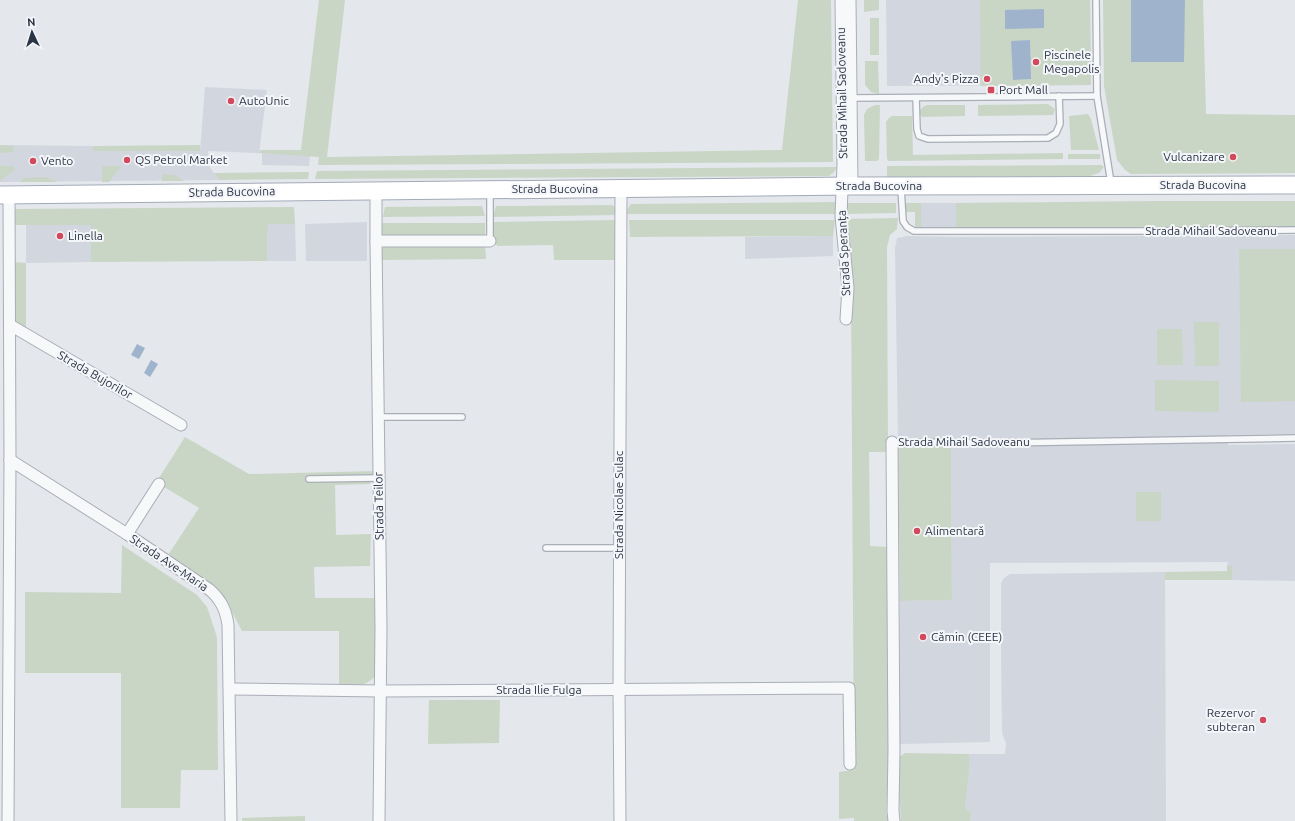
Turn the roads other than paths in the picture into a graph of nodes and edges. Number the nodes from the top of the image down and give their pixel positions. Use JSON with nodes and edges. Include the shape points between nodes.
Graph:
{"nodes":[{"id":1,"x":841,"y":0,"type":"edge"},
{"id":2,"x":850,"y":0,"type":"edge"},
{"id":3,"x":1096,"y":0,"type":"edge"},
{"id":4,"x":1059,"y":96,"type":"junction"},
{"id":5,"x":1097,"y":96,"type":"junction"},
{"id":6,"x":846,"y":98,"type":"junction"},
{"id":7,"x":916,"y":98,"type":"junction"},
{"id":8,"x":1111,"y":185,"type":"junction"},
{"id":9,"x":1295,"y":185,"type":"edge"},
{"id":10,"x":847,"y":186,"type":"junction"},
{"id":11,"x":901,"y":186,"type":"junction"},
{"id":12,"x":621,"y":189,"type":"junction"},
{"id":13,"x":490,"y":190,"type":"junction"},
{"id":14,"x":376,"y":191,"type":"junction"},
{"id":15,"x":4,"y":195,"type":"edge"},
{"id":16,"x":1295,"y":230,"type":"edge"},
{"id":17,"x":376,"y":241,"type":"junction"},
{"id":18,"x":490,"y":241,"type":"joint"},
{"id":19,"x":846,"y":319,"type":"dead end"},
{"id":20,"x":10,"y":325,"type":"junction"},
{"id":21,"x":378,"y":417,"type":"junction"},
{"id":22,"x":462,"y":417,"type":"dead end"},
{"id":23,"x":181,"y":425,"type":"dead end"},
{"id":24,"x":1295,"y":438,"type":"edge"},
{"id":25,"x":892,"y":442,"type":"joint"},
{"id":26,"x":10,"y":460,"type":"junction"},
{"id":27,"x":32,"y":474,"type":"junction"},
{"id":28,"x":379,"y":478,"type":"junction"},
{"id":29,"x":309,"y":479,"type":"dead end"},
{"id":30,"x":160,"y":484,"type":"dead end"},
{"id":31,"x":10,"y":486,"type":"junction"},
{"id":32,"x":127,"y":534,"type":"junction"},
{"id":33,"x":546,"y":548,"type":"dead end"},
{"id":34,"x":619,"y":548,"type":"junction"},
{"id":35,"x":230,"y":689,"type":"junction"},
{"id":36,"x":619,"y":689,"type":"junction"},
{"id":37,"x":380,"y":691,"type":"junction"},
{"id":38,"x":850,"y":764,"type":"dead end"},
{"id":39,"x":8,"y":821,"type":"edge"},
{"id":40,"x":231,"y":821,"type":"edge"},
{"id":41,"x":379,"y":821,"type":"edge"},
{"id":42,"x":620,"y":821,"type":"edge"},
{"id":43,"x":894,"y":821,"type":"edge"}],
"edges":[{"from":1,"to":6,"type":"street","name":"Strada Mihail Sadoveanu"},
{"from":2,"to":6,"type":"street","name":"Strada Mihail Sadoveanu"},
{"from":3,"to":5,"type":"lane"},
{"from":4,"to":5,"type":"lane"},
{"from":4,"to":7,"type":"lane"},
{"from":4,"to":7,"type":"lane","via":[[1060,124],[1056,133],[1048,138],[928,139],[919,136]]},
{"from":5,"to":8,"type":"lane"},
{"from":6,"to":7,"type":"lane"},
{"from":6,"to":10,"type":"street","name":"Strada Mihail Sadoveanu"},
{"from":8,"to":9,"type":"main road","name":"Strada Bucovina"},
{"from":8,"to":11,"type":"main road","name":"Strada Bucovina"},
{"from":10,"to":11,"type":"main road","name":"Strada Bucovina"},
{"from":10,"to":12,"type":"main road","name":"Strada Bucovina"},
{"from":10,"to":19,"type":"street","name":"Strada Speranța","via":[[841,216],[848,288]]},
{"from":11,"to":16,"type":"lane","name":"Strada Mihail Sadoveanu","via":[[903,222],[914,231]]},
{"from":12,"to":13,"type":"main road","name":"Strada Bucovina"},
{"from":12,"to":34,"type":"street","name":"Strada Nicolae Sulac"},
{"from":13,"to":14,"type":"main road","name":"Strada Bucovina"},
{"from":13,"to":18,"type":"lane"},
{"from":14,"to":15,"type":"main road","name":"Strada Bucovina"},
{"from":14,"to":17,"type":"street","name":"Strada Teilor"},
{"from":15,"to":20,"type":"street"},
{"from":17,"to":18,"type":"street"},
{"from":17,"to":21,"type":"street","name":"Strada Teilor"},
{"from":20,"to":23,"type":"street","name":"Strada Bujorilor"},
{"from":20,"to":26,"type":"street"},
{"from":21,"to":22,"type":"lane"},
{"from":21,"to":28,"type":"street","name":"Strada Teilor"},
{"from":24,"to":25,"type":"lane","name":"Strada Mihail Sadoveanu","via":[[994,443]]},
{"from":25,"to":43,"type":"street","name":"Strada Mihail Sadoveanu"},
{"from":26,"to":27,"type":"street","name":"Strada Ave-Maria"},
{"from":26,"to":31,"type":"street"},
{"from":27,"to":31,"type":"street","via":[[23,474]]},
{"from":27,"to":32,"type":"street","name":"Strada Ave-Maria"},
{"from":28,"to":29,"type":"lane"},
{"from":28,"to":37,"type":"street","name":"Strada Teilor"},
{"from":30,"to":32,"type":"street"},
{"from":31,"to":39,"type":"street"},
{"from":32,"to":35,"type":"street","name":"Strada Ave-Maria","via":[[217,596],[227,615]]},
{"from":33,"to":34,"type":"lane"},
{"from":34,"to":36,"type":"street","name":"Strada Nicolae Sulac"},
{"from":35,"to":37,"type":"street","name":"Strada Ilie Fulga"},
{"from":35,"to":40,"type":"street","name":"Strada Ave-Maria"},
{"from":36,"to":37,"type":"street","name":"Strada Ilie Fulga"},
{"from":36,"to":38,"type":"street","name":"Strada Ilie Fulga","via":[[849,688]]},
{"from":36,"to":42,"type":"street","name":"Strada Nicolae Sulac"},
{"from":37,"to":41,"type":"street","name":"Strada Teilor"}]}
